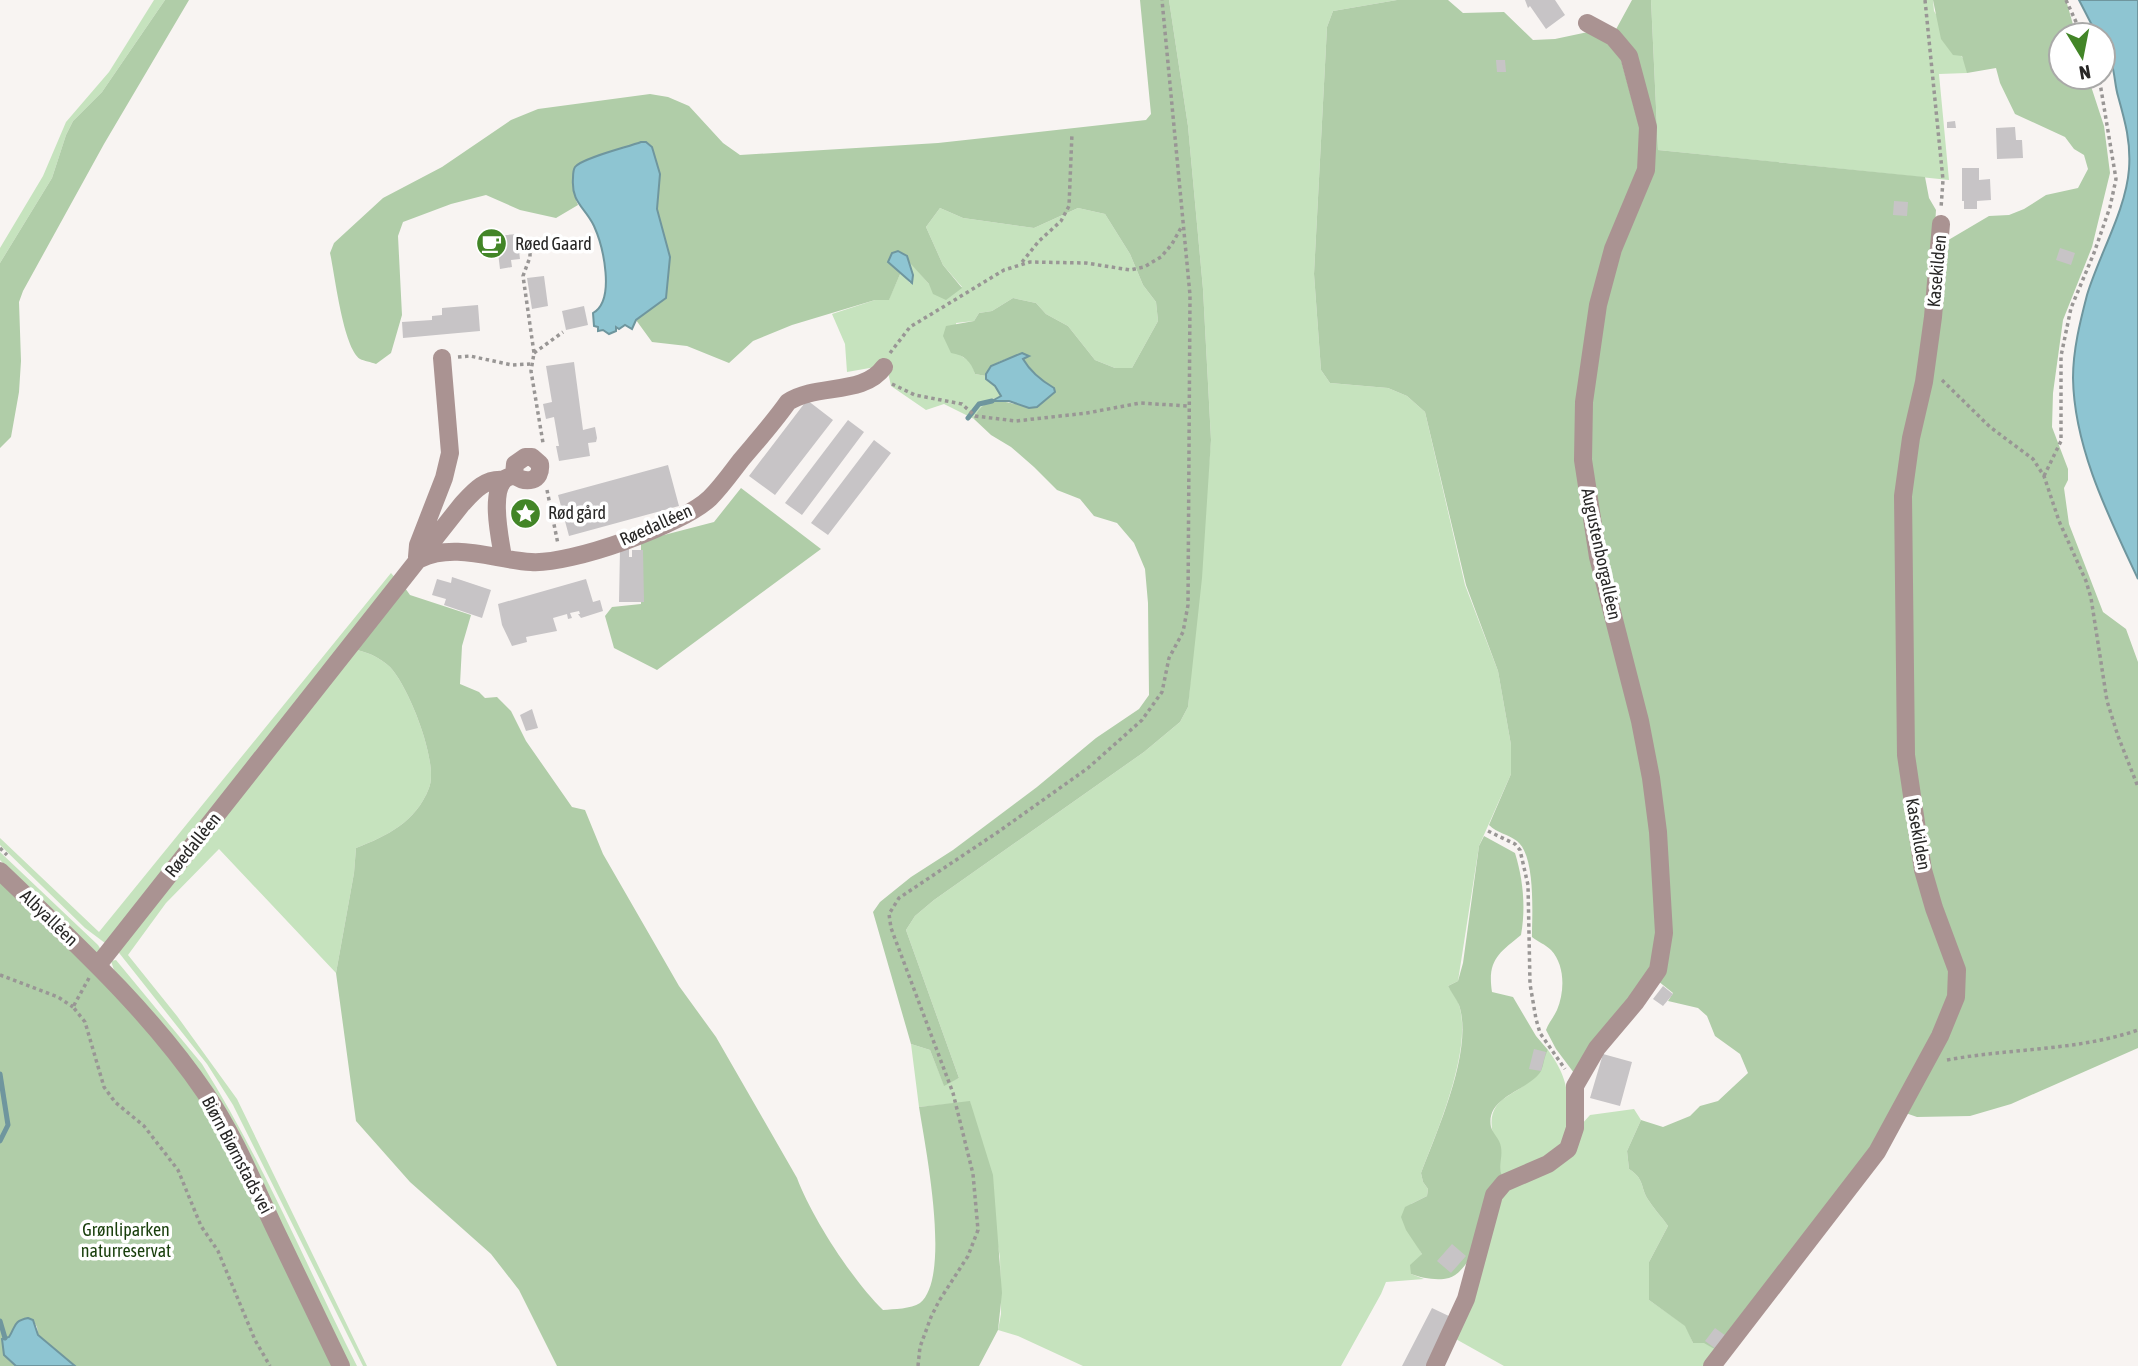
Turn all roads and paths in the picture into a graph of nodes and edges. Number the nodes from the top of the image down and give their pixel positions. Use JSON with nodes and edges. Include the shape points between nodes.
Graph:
{"nodes":[{"id":1,"x":1163,"y":0,"type":"edge"},
{"id":2,"x":1924,"y":0,"type":"edge"},
{"id":3,"x":2066,"y":0,"type":"edge"},
{"id":4,"x":2076,"y":21,"type":"edge"},
{"id":5,"x":1587,"y":23,"type":"dead end"},
{"id":6,"x":2101,"y":91,"type":"edge"},
{"id":7,"x":1072,"y":133,"type":"dead end"},
{"id":8,"x":1941,"y":224,"type":"joint"},
{"id":9,"x":1183,"y":225,"type":"junction"},
{"id":10,"x":530,"y":246,"type":"dead end"},
{"id":11,"x":1020,"y":264,"type":"junction"},
{"id":12,"x":563,"y":332,"type":"dead end"},
{"id":13,"x":534,"y":352,"type":"junction"},
{"id":14,"x":442,"y":358,"type":"joint"},
{"id":15,"x":1927,"y":358,"type":"junction"},
{"id":16,"x":531,"y":365,"type":"junction"},
{"id":17,"x":881,"y":372,"type":"junction"},
{"id":18,"x":1188,"y":406,"type":"junction"},
{"id":19,"x":544,"y":451,"type":"dead end"},
{"id":20,"x":2044,"y":476,"type":"junction"},
{"id":21,"x":509,"y":477,"type":"junction"},
{"id":22,"x":537,"y":478,"type":"joint"},
{"id":23,"x":418,"y":512,"type":"dead end"},
{"id":24,"x":417,"y":553,"type":"junction"},
{"id":25,"x":503,"y":557,"type":"junction"},
{"id":26,"x":563,"y":559,"type":"junction"},
{"id":27,"x":2138,"y":787,"type":"edge"},
{"id":28,"x":1488,"y":831,"type":"dead end"},
{"id":29,"x":0,"y":871,"type":"edge"},
{"id":30,"x":98,"y":965,"type":"junction"},
{"id":31,"x":0,"y":975,"type":"edge"},
{"id":32,"x":73,"y":1007,"type":"junction"},
{"id":33,"x":2138,"y":1030,"type":"edge"},
{"id":34,"x":1924,"y":1066,"type":"junction"},
{"id":35,"x":1575,"y":1086,"type":"junction"},
{"id":36,"x":270,"y":1366,"type":"edge"},
{"id":37,"x":341,"y":1366,"type":"edge"},
{"id":38,"x":918,"y":1366,"type":"edge"},
{"id":39,"x":1435,"y":1366,"type":"edge"},
{"id":40,"x":1712,"y":1366,"type":"edge"}],
"edges":[{"from":1,"to":9,"type":"path"},
{"from":2,"to":8,"type":"path","via":[[1943,180]]},
{"from":3,"to":4,"type":"path"},
{"from":5,"to":35,"type":"street","name":"Augustenborgalléen","via":[[1612,37],[1629,56],[1647,127],[1646,170],[1613,249],[1598,304],[1584,402],[1583,460],[1598,558],[1651,778],[1664,933],[1661,962],[1654,977],[1602,1041]]},
{"from":6,"to":20,"type":"path","via":[[2116,179],[2094,253],[2071,308],[2061,356],[2061,441]]},
{"from":7,"to":11,"type":"path","via":[[1069,206],[1061,221]]},
{"from":8,"to":15,"type":"street","name":"Kasekilden"},
{"from":9,"to":11,"type":"path","via":[[1161,257],[1144,267]]},
{"from":9,"to":18,"type":"path","via":[[1190,295]]},
{"from":10,"to":13,"type":"path","via":[[523,276]]},
{"from":11,"to":17,"type":"path","via":[[911,327],[892,349]]},
{"from":12,"to":13,"type":"path"},
{"from":13,"to":16,"type":"path"},
{"from":14,"to":16,"type":"path","via":[[470,356]]},
{"from":14,"to":24,"type":"street","name":"Røedalléen","via":[[450,453]]},
{"from":15,"to":20,"type":"path","via":[[1938,377],[1990,427],[2033,459]]},
{"from":15,"to":34,"type":"street","name":"Kasekilden","via":[[1903,496],[1906,755],[1927,886],[1958,980],[1954,1007]]},
{"from":16,"to":19,"type":"path"},
{"from":17,"to":18,"type":"path","via":[[915,395],[962,404],[975,416],[1016,421],[1140,403]]},
{"from":17,"to":26,"type":"street","name":"Røedalléen","via":[[867,382],[803,394],[788,402],[709,499],[681,517]]},
{"from":18,"to":38,"type":"path","via":[[1188,605],[1183,632],[1169,658],[1154,706],[1088,768],[899,898],[889,914],[953,1093],[973,1174],[978,1230],[968,1256],[931,1317]]},
{"from":20,"to":27,"type":"path","via":[[2086,581],[2108,701]]},
{"from":21,"to":22,"type":"street"},
{"from":21,"to":24,"type":"street","name":"Røedalléen","via":[[485,483],[472,493]]},
{"from":21,"to":25,"type":"street","via":[[498,491]]},
{"from":22,"to":26,"type":"path","via":[[549,494]]},
{"from":23,"to":24,"type":"street"},
{"from":24,"to":25,"type":"street","name":"Røedalléen"},
{"from":24,"to":30,"type":"street","name":"Røedalléen"},
{"from":25,"to":26,"type":"street","name":"Røedalléen","via":[[545,563]]},
{"from":28,"to":35,"type":"path","via":[[1520,850],[1528,885],[1530,984],[1537,1025]]},
{"from":29,"to":30,"type":"street","name":"Albyalléen"},
{"from":30,"to":32,"type":"path"},
{"from":30,"to":37,"type":"street","name":"Biørn Biørnstads vei","via":[[162,1036],[218,1113]]},
{"from":31,"to":32,"type":"path"},
{"from":32,"to":36,"type":"path","via":[[85,1022],[104,1087],[144,1126],[177,1170]]},
{"from":33,"to":34,"type":"path","via":[[2111,1039],[1984,1053]]},
{"from":34,"to":40,"type":"street","name":"Kasekilden","via":[[1877,1152]]},
{"from":35,"to":39,"type":"street","via":[[1575,1128],[1568,1149],[1548,1164],[1504,1183],[1494,1195],[1466,1299]]}]}
